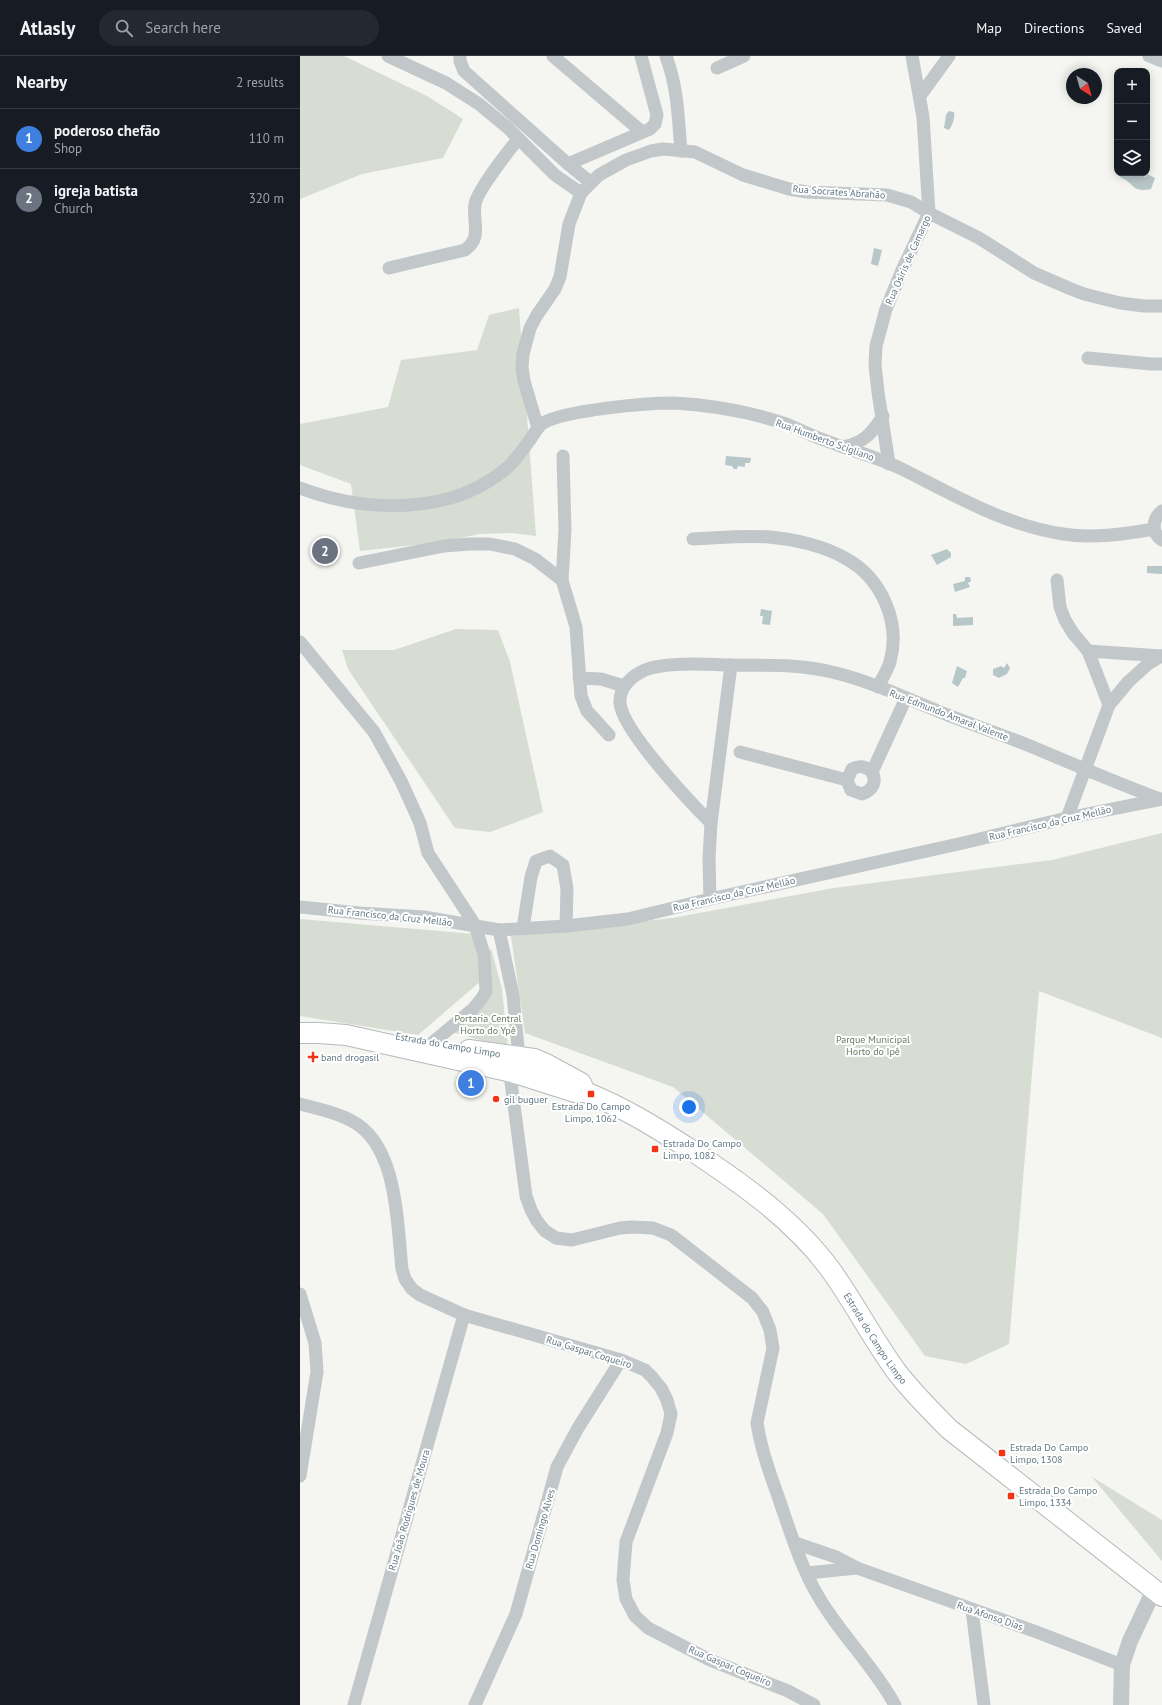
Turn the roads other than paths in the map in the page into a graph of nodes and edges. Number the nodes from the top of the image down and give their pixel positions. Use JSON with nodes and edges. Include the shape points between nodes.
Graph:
{"nodes":[{"id":1,"x":388,"y":56,"type":"edge"},
{"id":2,"x":460,"y":56,"type":"edge"},
{"id":3,"x":553,"y":56,"type":"edge"},
{"id":4,"x":641,"y":56,"type":"edge"},
{"id":5,"x":666,"y":56,"type":"edge"},
{"id":6,"x":744,"y":56,"type":"edge"},
{"id":7,"x":912,"y":56,"type":"edge"},
{"id":8,"x":949,"y":56,"type":"edge"},
{"id":9,"x":1149,"y":56,"type":"edge"},
{"id":10,"x":1162,"y":60,"type":"edge"},
{"id":11,"x":717,"y":68,"type":"dead end"},
{"id":12,"x":920,"y":96,"type":"junction"},
{"id":13,"x":642,"y":132,"type":"junction"},
{"id":14,"x":518,"y":139,"type":"junction"},
{"id":15,"x":681,"y":150,"type":"junction"},
{"id":16,"x":568,"y":164,"type":"junction"},
{"id":17,"x":590,"y":182,"type":"junction"},
{"id":18,"x":581,"y":193,"type":"junction"},
{"id":19,"x":929,"y":213,"type":"junction"},
{"id":20,"x":389,"y":268,"type":"dead end"},
{"id":21,"x":1162,"y":306,"type":"edge"},
{"id":22,"x":1088,"y":358,"type":"dead end"},
{"id":23,"x":1162,"y":364,"type":"edge"},
{"id":24,"x":883,"y":416,"type":"junction"},
{"id":25,"x":538,"y":428,"type":"junction"},
{"id":26,"x":843,"y":447,"type":"junction"},
{"id":27,"x":563,"y":456,"type":"dead end"},
{"id":28,"x":889,"y":464,"type":"junction"},
{"id":29,"x":300,"y":488,"type":"edge"},
{"id":30,"x":1162,"y":511,"type":"edge"},
{"id":31,"x":1154,"y":529,"type":"junction"},
{"id":32,"x":693,"y":539,"type":"dead end"},
{"id":33,"x":1162,"y":540,"type":"edge"},
{"id":34,"x":359,"y":563,"type":"dead end"},
{"id":35,"x":562,"y":580,"type":"junction"},
{"id":36,"x":1057,"y":580,"type":"dead end"},
{"id":37,"x":300,"y":642,"type":"edge"},
{"id":38,"x":1088,"y":651,"type":"junction"},
{"id":39,"x":1162,"y":656,"type":"edge"},
{"id":40,"x":731,"y":665,"type":"junction"},
{"id":41,"x":579,"y":678,"type":"junction"},
{"id":42,"x":624,"y":686,"type":"junction"},
{"id":43,"x":878,"y":687,"type":"junction"},
{"id":44,"x":906,"y":698,"type":"junction"},
{"id":45,"x":1109,"y":705,"type":"junction"},
{"id":46,"x":609,"y":735,"type":"dead end"},
{"id":47,"x":740,"y":752,"type":"dead end"},
{"id":48,"x":1086,"y":771,"type":"junction"},
{"id":49,"x":872,"y":772,"type":"junction"},
{"id":50,"x":847,"y":780,"type":"junction"},
{"id":51,"x":1161,"y":799,"type":"edge"},
{"id":52,"x":1067,"y":818,"type":"junction"},
{"id":53,"x":711,"y":823,"type":"junction"},
{"id":54,"x":710,"y":899,"type":"junction"},
{"id":55,"x":300,"y":907,"type":"edge"},
{"id":56,"x":475,"y":925,"type":"junction"},
{"id":57,"x":566,"y":926,"type":"junction"},
{"id":58,"x":523,"y":928,"type":"junction"},
{"id":59,"x":499,"y":930,"type":"junction"},
{"id":60,"x":300,"y":1019,"type":"edge"},
{"id":61,"x":300,"y":1033,"type":"edge"},
{"id":62,"x":432,"y":1043,"type":"junction"},
{"id":63,"x":515,"y":1065,"type":"junction"},
{"id":64,"x":300,"y":1104,"type":"edge"},
{"id":65,"x":300,"y":1294,"type":"edge"},
{"id":66,"x":464,"y":1315,"type":"junction"},
{"id":67,"x":621,"y":1360,"type":"junction"},
{"id":68,"x":300,"y":1476,"type":"edge"},
{"id":69,"x":795,"y":1543,"type":"junction"},
{"id":70,"x":857,"y":1568,"type":"junction"},
{"id":71,"x":807,"y":1573,"type":"junction"},
{"id":72,"x":1158,"y":1593,"type":"edge"},
{"id":73,"x":972,"y":1610,"type":"junction"},
{"id":74,"x":1122,"y":1664,"type":"junction"},
{"id":75,"x":354,"y":1705,"type":"edge"},
{"id":76,"x":474,"y":1705,"type":"edge"},
{"id":77,"x":814,"y":1705,"type":"edge"},
{"id":78,"x":895,"y":1705,"type":"edge"},
{"id":79,"x":984,"y":1705,"type":"edge"},
{"id":80,"x":1121,"y":1705,"type":"edge"}],
"edges":[{"from":1,"to":14,"type":"street","via":[[446,83],[479,104]]},
{"from":2,"to":16,"type":"street","via":[[464,71]]},
{"from":3,"to":13,"type":"street"},
{"from":4,"to":13,"type":"street","via":[[657,116],[653,127]]},
{"from":5,"to":15,"type":"street","via":[[673,76],[680,116]]},
{"from":6,"to":11,"type":"street"},
{"from":7,"to":12,"type":"street","name":"Rua Osiris de Camargo"},
{"from":8,"to":12,"type":"street"},
{"from":9,"to":10,"type":"street"},
{"from":12,"to":19,"type":"street","name":"Rua Osiris de Camargo"},
{"from":13,"to":16,"type":"street"},
{"from":14,"to":18,"type":"street","via":[[556,175]]},
{"from":14,"to":20,"type":"street","via":[[498,166],[476,204],[476,235],[472,245],[465,250]]},
{"from":15,"to":17,"type":"street","name":"Rua Socrates Abrahão","via":[[663,149],[638,155]]},
{"from":15,"to":19,"type":"street","name":"Rua Socrates Abrahão","via":[[695,152],[742,175],[772,185],[807,192],[886,195],[911,202]]},
{"from":16,"to":17,"type":"street"},
{"from":17,"to":18,"type":"street","name":"Rua Socrates Abrahão"},
{"from":18,"to":25,"type":"street","name":"Rua Socrates Abrahão","via":[[569,224],[560,277],[530,328],[523,354],[523,375]]},
{"from":19,"to":21,"type":"street","name":"Rua Socrates Abrahão","via":[[979,238],[1034,272],[1071,289],[1120,303]]},
{"from":19,"to":24,"type":"street","name":"Rua Osiris de Camargo","via":[[886,309],[876,346],[875,365]]},
{"from":22,"to":23,"type":"street"},
{"from":24,"to":26,"type":"street","via":[[862,441]]},
{"from":24,"to":28,"type":"street","name":"Rua Osiris de Camargo"},
{"from":25,"to":26,"type":"street","name":"Rua Humberto Scigliano","via":[[545,422],[587,411],[679,404],[713,407],[787,424]]},
{"from":25,"to":29,"type":"street","name":"Rua Humberto Scigliano","via":[[520,453],[492,479],[467,492],[442,500],[388,506],[349,502]]},
{"from":26,"to":28,"type":"street","name":"Rua Humberto Scigliano"},
{"from":27,"to":35,"type":"street","via":[[565,537]]},
{"from":28,"to":31,"type":"street","name":"Rua Humberto Scigliano","via":[[956,498],[1022,526],[1064,535]]},
{"from":30,"to":31,"type":"street","via":[[1156,516]]},
{"from":31,"to":33,"type":"street"},
{"from":32,"to":43,"type":"street","via":[[787,539],[840,556],[859,568],[882,594],[893,626],[890,662]]},
{"from":34,"to":35,"type":"street","via":[[444,546],[490,544],[515,549]]},
{"from":35,"to":41,"type":"street","via":[[576,627]]},
{"from":36,"to":38,"type":"street","via":[[1060,607],[1065,620]]},
{"from":37,"to":56,"type":"street","via":[[374,732],[416,814],[428,853]]},
{"from":38,"to":39,"type":"street"},
{"from":38,"to":45,"type":"street"},
{"from":39,"to":45,"type":"street","via":[[1148,664],[1128,682]]},
{"from":40,"to":42,"type":"street","name":"Rua Edmundo Amaral Valente","via":[[654,667],[635,675]]},
{"from":40,"to":43,"type":"street","name":"Rua Edmundo Amaral Valente","via":[[786,665],[812,668]]},
{"from":40,"to":53,"type":"street"},
{"from":41,"to":42,"type":"street","via":[[601,679]]},
{"from":41,"to":46,"type":"street","via":[[581,696],[587,711]]},
{"from":42,"to":53,"type":"street","via":[[620,705],[633,733]]},
{"from":43,"to":44,"type":"street","name":"Rua Edmundo Amaral Valente"},
{"from":44,"to":48,"type":"street","name":"Rua Edmundo Amaral Valente"},
{"from":44,"to":49,"type":"street"},
{"from":45,"to":48,"type":"street"},
{"from":47,"to":50,"type":"street"},
{"from":48,"to":51,"type":"street","name":"Rua Edmundo Amaral Valente"},
{"from":48,"to":52,"type":"street"},
{"from":49,"to":50,"type":"street","via":[[868,768],[857,767],[852,769]]},
{"from":49,"to":50,"type":"street","via":[[875,783],[862,794],[852,790]]},
{"from":51,"to":52,"type":"street","name":"Rua Francisco da Cruz Mellão"},
{"from":52,"to":54,"type":"street","name":"Rua Francisco da Cruz Mellão"},
{"from":53,"to":54,"type":"street"},
{"from":54,"to":57,"type":"street","name":"Rua Francisco da Cruz Mellão","via":[[628,919]]},
{"from":55,"to":56,"type":"street","name":"Rua Francisco da Cruz Mellão","via":[[424,917]]},
{"from":56,"to":59,"type":"street","name":"Rua Francisco da Cruz Mellão"},
{"from":56,"to":62,"type":"street","via":[[484,954],[486,990],[473,1009]]},
{"from":57,"to":58,"type":"street","name":"Rua Francisco da Cruz Mellão"},
{"from":57,"to":58,"type":"street","via":[[568,889],[563,865],[550,856],[536,861],[530,876]]},
{"from":58,"to":59,"type":"street","name":"Rua Francisco da Cruz Mellão"},
{"from":59,"to":63,"type":"street","via":[[514,995]]},
{"from":60,"to":62,"type":"main road","name":"Estrada do Campo Limpo","via":[[327,1021]]},
{"from":61,"to":63,"type":"main road","name":"Estrada do Campo Limpo","via":[[346,1035],[486,1066]]},
{"from":62,"to":63,"type":"main road","name":"Estrada do Campo Limpo"},
{"from":63,"to":69,"type":"street","via":[[511,1082],[526,1196],[531,1210],[545,1231],[556,1238],[572,1240],[620,1228],[653,1228],[671,1235],[752,1298],[763,1312],[773,1348],[757,1423],[772,1478]]},
{"from":63,"to":72,"type":"main road","name":"Estrada do Campo Limpo","via":[[534,1059],[581,1083],[585,1092],[649,1123],[725,1173],[769,1206],[830,1269],[896,1370],[919,1400],[949,1429]]},
{"from":64,"to":66,"type":"street","name":"Rua Gaspar Coqueiro","via":[[353,1121],[373,1140],[392,1181],[402,1269],[406,1279],[412,1289],[420,1295]]},
{"from":65,"to":68,"type":"street","via":[[315,1344],[317,1372]]},
{"from":66,"to":67,"type":"street","name":"Rua Gaspar Coqueiro"},
{"from":66,"to":75,"type":"street","name":"Rua João Rodrigues de Moura"},
{"from":67,"to":76,"type":"street","name":"Rua Domingo Alves","via":[[557,1467],[516,1614]]},
{"from":67,"to":77,"type":"street","name":"Rua Gaspar Coqueiro","via":[[645,1370],[652,1377],[661,1388],[671,1414],[667,1434],[626,1542],[623,1580],[626,1599],[635,1616],[648,1628],[710,1660],[788,1691]]},
{"from":69,"to":70,"type":"street","name":"Rua Afonso Dias","via":[[836,1557]]},
{"from":69,"to":71,"type":"street"},
{"from":70,"to":71,"type":"street","name":"Rua Afonso Dias"},
{"from":70,"to":73,"type":"street","name":"Rua Afonso Dias"},
{"from":71,"to":78,"type":"street","via":[[828,1613],[868,1664]]},
{"from":72,"to":74,"type":"street","via":[[1130,1641]]},
{"from":73,"to":74,"type":"street","name":"Rua Afonso Dias"},
{"from":73,"to":79,"type":"street"},
{"from":74,"to":80,"type":"street"}]}
